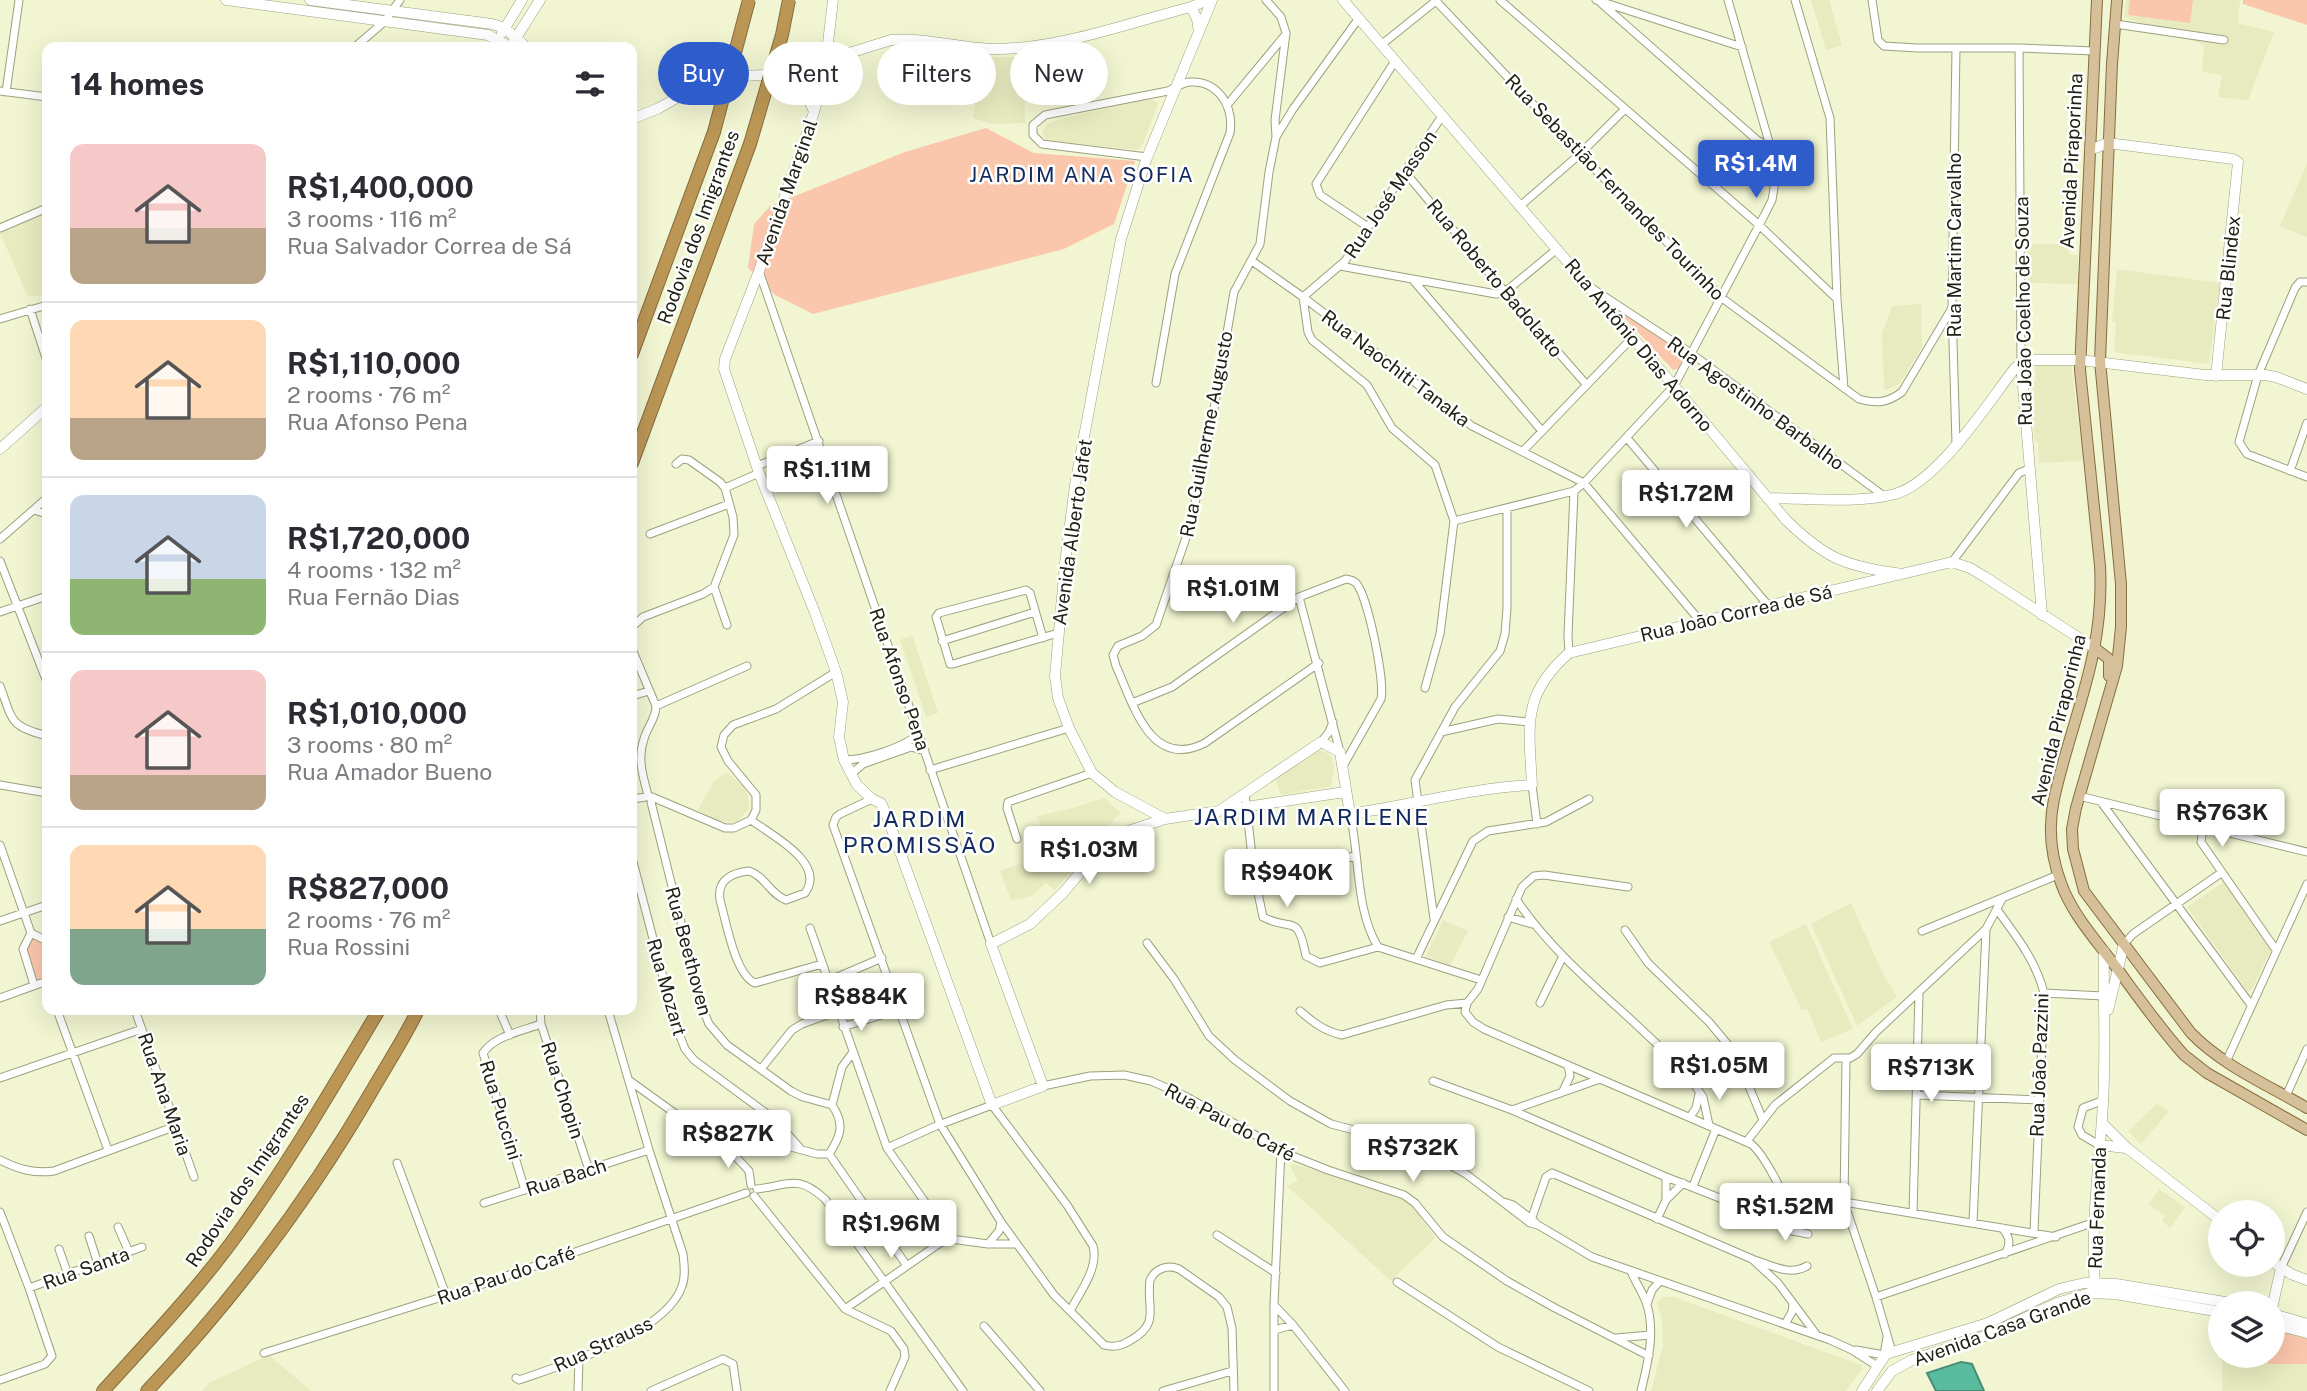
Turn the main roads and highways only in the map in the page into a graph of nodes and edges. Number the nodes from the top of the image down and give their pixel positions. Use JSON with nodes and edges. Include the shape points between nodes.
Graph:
{"nodes":[{"id":1,"x":749,"y":0,"type":"edge"},
{"id":2,"x":789,"y":0,"type":"edge"},
{"id":3,"x":2097,"y":0,"type":"edge"},
{"id":4,"x":2117,"y":0,"type":"edge"},
{"id":5,"x":637,"y":340,"type":"edge"},
{"id":6,"x":637,"y":449,"type":"edge"},
{"id":7,"x":2096,"y":649,"type":"junction"},
{"id":8,"x":2108,"y":695,"type":"junction"},
{"id":9,"x":376,"y":1015,"type":"edge"},
{"id":10,"x":415,"y":1015,"type":"edge"},
{"id":11,"x":2226,"y":1062,"type":"junction"},
{"id":12,"x":2231,"y":1087,"type":"junction"},
{"id":13,"x":2307,"y":1108,"type":"edge"},
{"id":14,"x":2307,"y":1130,"type":"edge"},
{"id":15,"x":103,"y":1391,"type":"edge"},
{"id":16,"x":147,"y":1391,"type":"edge"}],
"edges":[{"from":1,"to":5,"type":"highway","name":"Rodovia dos Imigrantes","bridge":true,"via":[[714,132]]},
{"from":2,"to":6,"type":"highway","name":"Rodovia dos Imigrantes","bridge":true,"via":[[750,144]]},
{"from":3,"to":7,"type":"main road","name":"Avenida Piraporinha","via":[[2080,360],[2101,566]]},
{"from":4,"to":8,"type":"main road","name":"Avenida Piraporinha","via":[[2100,361],[2121,584],[2119,647]]},
{"from":7,"to":8,"type":"main road","via":[[2110,662]]},
{"from":7,"to":12,"type":"main road","name":"Avenida Piraporinha","via":[[2054,800],[2051,836],[2058,875],[2071,904],[2184,1055]]},
{"from":8,"to":11,"type":"main road","name":"Avenida Piraporinha","via":[[2079,796],[2072,838],[2078,873],[2084,891],[2191,1033]]},
{"from":9,"to":15,"type":"highway","name":"Rodovia dos Imigrantes","via":[[240,1231],[190,1295]]},
{"from":10,"to":16,"type":"highway","via":[[316,1182],[231,1296]]},
{"from":11,"to":12,"type":"main road"},
{"from":11,"to":13,"type":"main road","name":"Avenida Piraporinha"},
{"from":12,"to":14,"type":"main road","name":"Avenida Piraporinha"}]}
